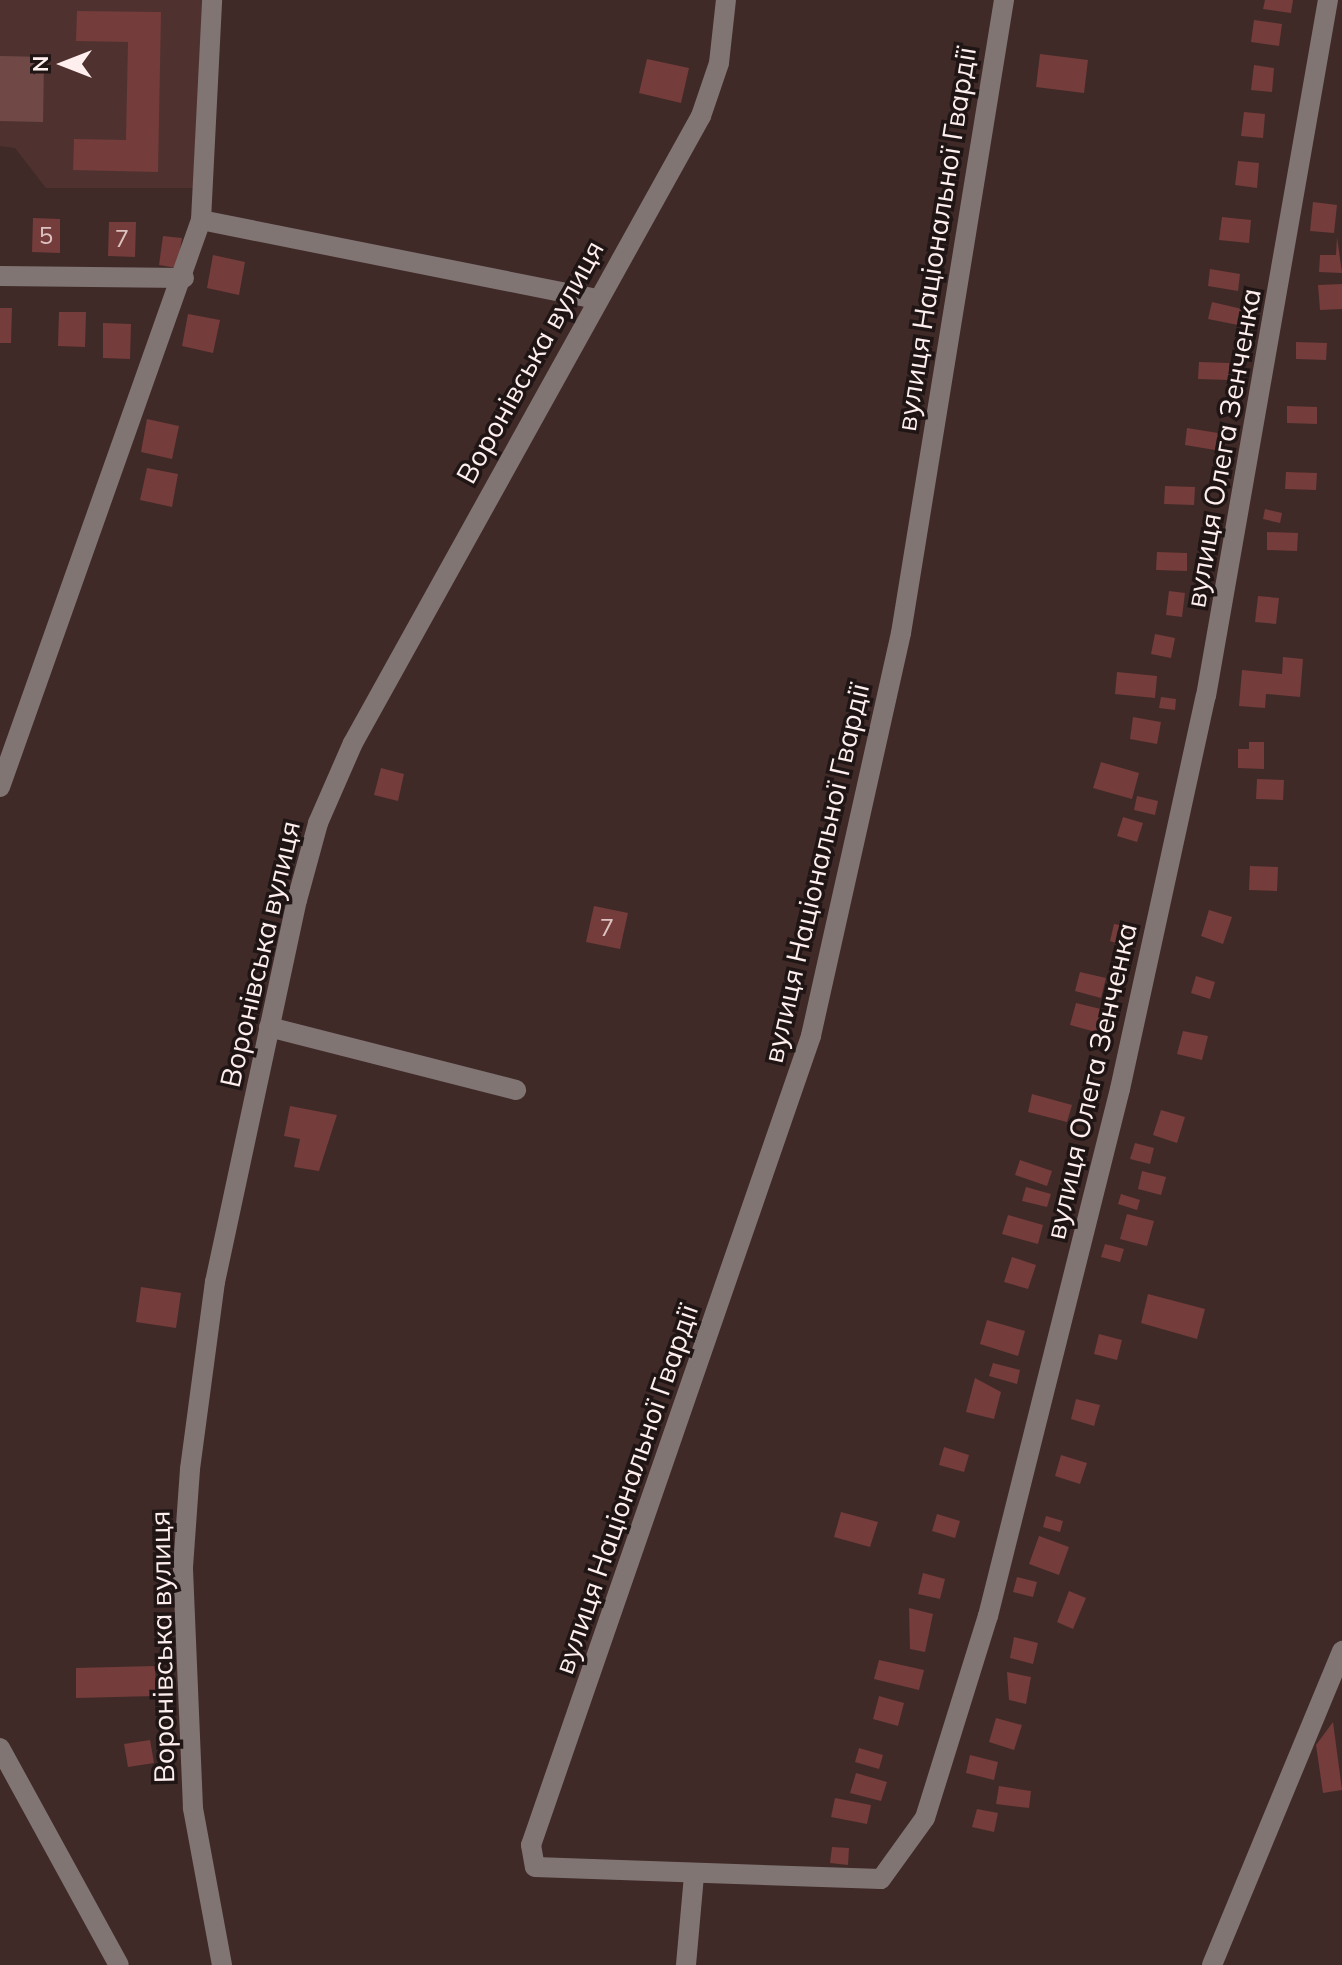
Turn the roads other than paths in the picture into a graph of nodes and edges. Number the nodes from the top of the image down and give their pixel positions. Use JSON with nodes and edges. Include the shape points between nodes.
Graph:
{"nodes":[{"id":1,"x":212,"y":0,"type":"edge"},
{"id":2,"x":726,"y":0,"type":"edge"},
{"id":3,"x":1004,"y":0,"type":"edge"},
{"id":4,"x":1328,"y":0,"type":"edge"},
{"id":5,"x":201,"y":220,"type":"junction"},
{"id":6,"x":0,"y":276,"type":"edge"},
{"id":7,"x":184,"y":278,"type":"junction"},
{"id":8,"x":597,"y":299,"type":"junction"},
{"id":9,"x":0,"y":787,"type":"edge"},
{"id":10,"x":269,"y":1027,"type":"junction"},
{"id":11,"x":516,"y":1090,"type":"dead end"},
{"id":12,"x":1342,"y":1651,"type":"edge"},
{"id":13,"x":1333,"y":1702,"type":"edge"},
{"id":14,"x":0,"y":1748,"type":"edge"},
{"id":15,"x":694,"y":1876,"type":"junction"},
{"id":16,"x":119,"y":1965,"type":"edge"},
{"id":17,"x":222,"y":1965,"type":"edge"},
{"id":18,"x":686,"y":1965,"type":"edge"},
{"id":19,"x":1212,"y":1965,"type":"edge"}],
"edges":[{"from":1,"to":5,"type":"street"},
{"from":2,"to":8,"type":"street","name":"Воронівська вулиця","via":[[719,63],[701,116]]},
{"from":3,"to":15,"type":"street","name":"вулиця Національної Гвардії","via":[[901,633],[811,1036],[531,1845],[535,1867]]},
{"from":4,"to":15,"type":"street","name":"вулиця Олега Зенченка","via":[[1206,696],[1124,1073],[988,1616],[925,1818],[881,1879]]},
{"from":5,"to":7,"type":"street"},
{"from":5,"to":8,"type":"street"},
{"from":6,"to":7,"type":"street"},
{"from":7,"to":9,"type":"street","via":[[77,553]]},
{"from":8,"to":10,"type":"street","name":"Воронівська вулиця","via":[[353,743],[318,823]]},
{"from":10,"to":11,"type":"street"},
{"from":10,"to":17,"type":"street","name":"Воронівська вулиця","via":[[199,1377],[183,1567],[193,1808]]},
{"from":12,"to":13,"type":"street"},
{"from":13,"to":19,"type":"street"},
{"from":14,"to":16,"type":"street"},
{"from":15,"to":18,"type":"street"}]}
